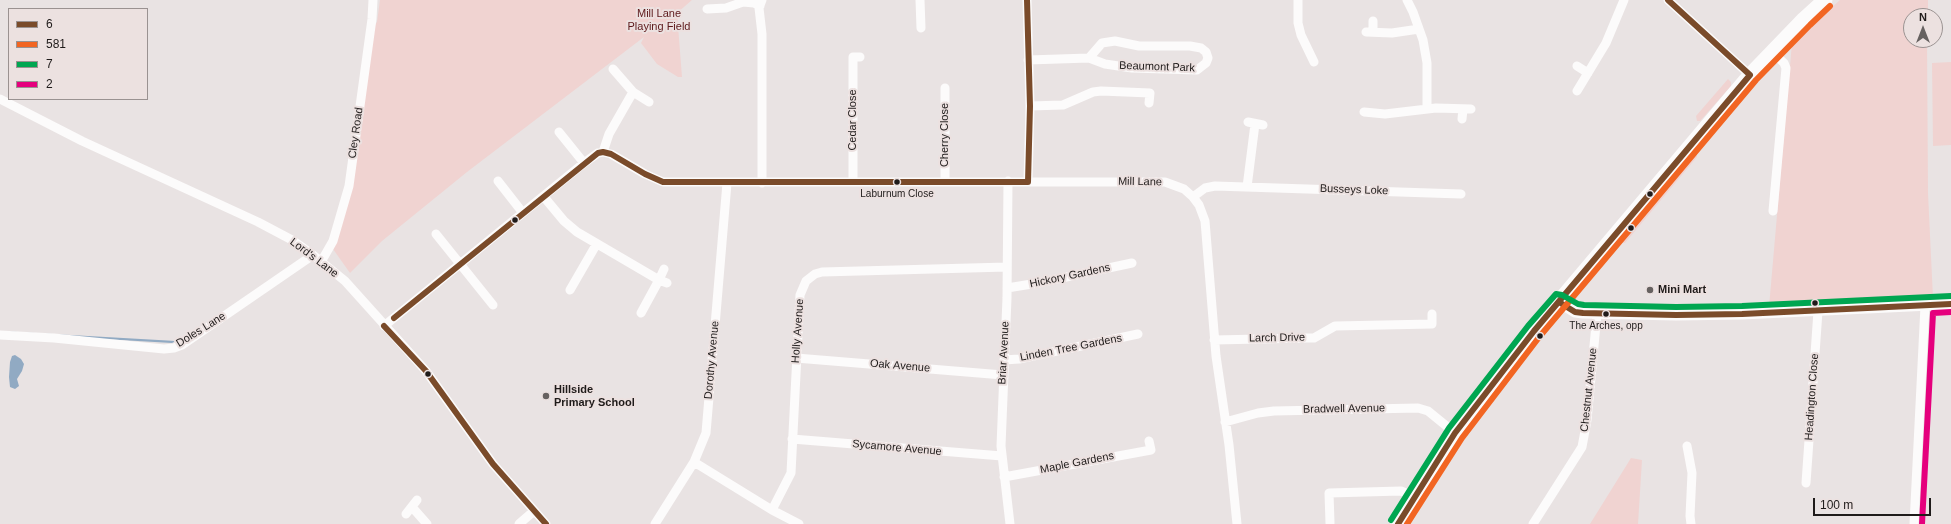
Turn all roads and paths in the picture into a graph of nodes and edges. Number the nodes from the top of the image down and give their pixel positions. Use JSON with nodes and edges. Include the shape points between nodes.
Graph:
{"nodes":[{"id":1,"x":373,"y":0,"type":"edge"},
{"id":2,"x":920,"y":0,"type":"edge"},
{"id":3,"x":1027,"y":0,"type":"edge"},
{"id":4,"x":1298,"y":0,"type":"edge"},
{"id":5,"x":1406,"y":0,"type":"edge"},
{"id":6,"x":1624,"y":0,"type":"edge"},
{"id":7,"x":1668,"y":0,"type":"edge"},
{"id":8,"x":1825,"y":0,"type":"edge"},
{"id":9,"x":761,"y":3,"type":"edge"},
{"id":10,"x":707,"y":9,"type":"dead end"},
{"id":11,"x":1373,"y":22,"type":"dead end"},
{"id":12,"x":922,"y":26,"type":"dead end"},
{"id":13,"x":1419,"y":29,"type":"junction"},
{"id":14,"x":1772,"y":52,"type":"junction"},
{"id":15,"x":852,"y":57,"type":"dead end"},
{"id":16,"x":1089,"y":58,"type":"junction"},
{"id":17,"x":1028,"y":60,"type":"junction"},
{"id":18,"x":1314,"y":62,"type":"dead end"},
{"id":19,"x":1577,"y":66,"type":"dead end"},
{"id":20,"x":613,"y":69,"type":"dead end"},
{"id":21,"x":1588,"y":73,"type":"junction"},
{"id":22,"x":1750,"y":75,"type":"junction"},
{"id":23,"x":945,"y":88,"type":"dead end"},
{"id":24,"x":1577,"y":91,"type":"dead end"},
{"id":25,"x":633,"y":92,"type":"junction"},
{"id":26,"x":0,"y":99,"type":"edge"},
{"id":27,"x":649,"y":102,"type":"dead end"},
{"id":28,"x":1149,"y":103,"type":"dead end"},
{"id":29,"x":1372,"y":103,"type":"dead end"},
{"id":30,"x":1030,"y":106,"type":"junction"},
{"id":31,"x":1427,"y":109,"type":"junction"},
{"id":32,"x":1462,"y":119,"type":"dead end"},
{"id":33,"x":1255,"y":124,"type":"dead end"},
{"id":34,"x":559,"y":132,"type":"dead end"},
{"id":35,"x":603,"y":152,"type":"junction"},
{"id":36,"x":584,"y":162,"type":"junction"},
{"id":37,"x":498,"y":181,"type":"dead end"},
{"id":38,"x":1008,"y":181,"type":"junction"},
{"id":39,"x":853,"y":182,"type":"junction"},
{"id":40,"x":945,"y":182,"type":"junction"},
{"id":41,"x":1028,"y":182,"type":"junction"},
{"id":42,"x":727,"y":183,"type":"junction"},
{"id":43,"x":762,"y":183,"type":"junction"},
{"id":44,"x":1247,"y":187,"type":"junction"},
{"id":45,"x":1461,"y":194,"type":"dead end"},
{"id":46,"x":1193,"y":196,"type":"junction"},
{"id":47,"x":544,"y":197,"type":"junction"},
{"id":48,"x":1773,"y":210,"type":"dead end"},
{"id":49,"x":523,"y":213,"type":"junction"},
{"id":50,"x":436,"y":234,"type":"dead end"},
{"id":51,"x":596,"y":245,"type":"junction"},
{"id":52,"x":313,"y":255,"type":"junction"},
{"id":53,"x":321,"y":262,"type":"junction"},
{"id":54,"x":1132,"y":263,"type":"dead end"},
{"id":55,"x":460,"y":264,"type":"junction"},
{"id":56,"x":1007,"y":267,"type":"junction"},
{"id":57,"x":664,"y":269,"type":"dead end"},
{"id":58,"x":663,"y":281,"type":"junction"},
{"id":59,"x":1007,"y":288,"type":"junction"},
{"id":60,"x":570,"y":290,"type":"dead end"},
{"id":61,"x":1559,"y":302,"type":"junction"},
{"id":62,"x":1951,"y":304,"type":"edge"},
{"id":63,"x":493,"y":305,"type":"dead end"},
{"id":64,"x":1925,"y":306,"type":"junction"},
{"id":65,"x":1818,"y":311,"type":"junction"},
{"id":66,"x":640,"y":313,"type":"dead end"},
{"id":67,"x":1432,"y":314,"type":"dead end"},
{"id":68,"x":1597,"y":314,"type":"junction"},
{"id":69,"x":384,"y":326,"type":"junction"},
{"id":70,"x":1138,"y":334,"type":"dead end"},
{"id":71,"x":0,"y":335,"type":"edge"},
{"id":72,"x":1214,"y":340,"type":"junction"},
{"id":73,"x":796,"y":358,"type":"junction"},
{"id":74,"x":1004,"y":360,"type":"junction"},
{"id":75,"x":1003,"y":375,"type":"junction"},
{"id":76,"x":1225,"y":422,"type":"junction"},
{"id":77,"x":1455,"y":432,"type":"junction"},
{"id":78,"x":792,"y":440,"type":"junction"},
{"id":79,"x":1687,"y":446,"type":"dead end"},
{"id":80,"x":1151,"y":450,"type":"dead end"},
{"id":81,"x":1002,"y":456,"type":"junction"},
{"id":82,"x":694,"y":462,"type":"junction"},
{"id":83,"x":1004,"y":477,"type":"junction"},
{"id":84,"x":1806,"y":482,"type":"dead end"},
{"id":85,"x":1415,"y":497,"type":"junction"},
{"id":86,"x":412,"y":507,"type":"dead end"},
{"id":87,"x":772,"y":510,"type":"junction"},
{"id":88,"x":534,"y":511,"type":"junction"},
{"id":89,"x":1330,"y":522,"type":"dead end"},
{"id":90,"x":427,"y":524,"type":"edge"},
{"id":91,"x":519,"y":524,"type":"edge"},
{"id":92,"x":546,"y":524,"type":"edge"},
{"id":93,"x":655,"y":524,"type":"edge"},
{"id":94,"x":799,"y":524,"type":"edge"},
{"id":95,"x":1010,"y":524,"type":"edge"},
{"id":96,"x":1237,"y":524,"type":"edge"},
{"id":97,"x":1398,"y":524,"type":"edge"},
{"id":98,"x":1533,"y":524,"type":"edge"},
{"id":99,"x":1691,"y":524,"type":"edge"},
{"id":100,"x":1914,"y":524,"type":"edge"}],
"edges":[{"from":1,"to":53,"type":"street","name":"Cley Road","via":[[349,186],[333,241]]},
{"from":2,"to":12,"type":"street"},
{"from":3,"to":17,"type":"street"},
{"from":4,"to":18,"type":"street","via":[[1301,35]]},
{"from":5,"to":13,"type":"street"},
{"from":6,"to":21,"type":"street","via":[[1606,43]]},
{"from":7,"to":22,"type":"street"},
{"from":8,"to":14,"type":"highway"},
{"from":9,"to":10,"type":"street","via":[[743,2],[726,8]]},
{"from":9,"to":43,"type":"street"},
{"from":11,"to":13,"type":"street","via":[[1370,32],[1392,33]]},
{"from":13,"to":31,"type":"street","via":[[1427,63]]},
{"from":14,"to":22,"type":"highway"},
{"from":14,"to":48,"type":"street","via":[[1786,68]]},
{"from":15,"to":39,"type":"street","name":"Cedar Close"},
{"from":16,"to":16,"type":"street","name":"Beaumont Park","via":[[1102,43],[1108,41],[1139,46],[1190,46],[1201,48],[1208,58],[1197,70],[1132,68],[1105,64]]},
{"from":16,"to":17,"type":"street","name":"Beaumont Park"},
{"from":17,"to":30,"type":"street"},
{"from":19,"to":21,"type":"street"},
{"from":20,"to":25,"type":"street"},
{"from":21,"to":24,"type":"street"},
{"from":22,"to":61,"type":"highway"},
{"from":23,"to":40,"type":"street","name":"Cherry Close"},
{"from":25,"to":27,"type":"street"},
{"from":25,"to":35,"type":"street","via":[[609,134]]},
{"from":26,"to":52,"type":"street","name":"Lord's Lane","via":[[82,141],[258,222],[292,240]]},
{"from":28,"to":30,"type":"street","via":[[1150,93],[1101,91],[1063,105]]},
{"from":29,"to":31,"type":"street","via":[[1368,113],[1385,114]]},
{"from":30,"to":41,"type":"street"},
{"from":31,"to":32,"type":"street","via":[[1467,109]]},
{"from":33,"to":44,"type":"street"},
{"from":34,"to":36,"type":"street"},
{"from":35,"to":36,"type":"street"},
{"from":35,"to":42,"type":"street","name":"Mill Lane","via":[[663,182]]},
{"from":36,"to":47,"type":"street"},
{"from":37,"to":49,"type":"street"},
{"from":38,"to":40,"type":"street","name":"Mill Lane"},
{"from":38,"to":41,"type":"street","name":"Mill Lane"},
{"from":38,"to":56,"type":"street","name":"Briar Avenue"},
{"from":39,"to":40,"type":"street","name":"Mill Lane"},
{"from":39,"to":43,"type":"street","name":"Mill Lane"},
{"from":41,"to":46,"type":"street","name":"Mill Lane","via":[[1165,182],[1184,189]]},
{"from":42,"to":43,"type":"street","name":"Mill Lane"},
{"from":42,"to":82,"type":"street","name":"Dorothy Avenue","via":[[706,432]]},
{"from":44,"to":45,"type":"street","name":"Busseys Loke"},
{"from":44,"to":46,"type":"street","name":"Busseys Loke","via":[[1212,186]]},
{"from":46,"to":72,"type":"street","via":[[1205,221]]},
{"from":47,"to":49,"type":"street"},
{"from":47,"to":51,"type":"street","via":[[564,221]]},
{"from":49,"to":55,"type":"street"},
{"from":50,"to":55,"type":"street"},
{"from":51,"to":58,"type":"street"},
{"from":51,"to":60,"type":"street"},
{"from":52,"to":53,"type":"street","name":"Lord's Lane"},
{"from":52,"to":71,"type":"street","name":"Doles Lane","via":[[174,348]]},
{"from":53,"to":69,"type":"street","name":"Lord's Lane","via":[[345,281]]},
{"from":54,"to":59,"type":"street","name":"Hickory Gardens"},
{"from":55,"to":63,"type":"street"},
{"from":55,"to":69,"type":"street"},
{"from":56,"to":59,"type":"street","name":"Briar Avenue"},
{"from":56,"to":73,"type":"street","name":"Holly Avenue","via":[[815,274],[806,281],[801,290]]},
{"from":57,"to":58,"type":"street"},
{"from":58,"to":66,"type":"street"},
{"from":59,"to":74,"type":"street","name":"Briar Avenue"},
{"from":61,"to":68,"type":"street","via":[[1575,312]]},
{"from":61,"to":77,"type":"highway"},
{"from":62,"to":64,"type":"street"},
{"from":64,"to":65,"type":"street"},
{"from":64,"to":100,"type":"street"},
{"from":65,"to":68,"type":"street","via":[[1721,315]]},
{"from":65,"to":84,"type":"street","name":"Headington Close"},
{"from":67,"to":72,"type":"street","name":"Larch Drive","via":[[1432,328],[1335,326],[1314,338]]},
{"from":68,"to":98,"type":"street","name":"Chestnut Avenue","via":[[1582,447]]},
{"from":69,"to":88,"type":"street","name":"Lord's Lane","via":[[426,371],[493,464]]},
{"from":70,"to":74,"type":"street","name":"Linden Tree Gardens"},
{"from":72,"to":76,"type":"street"},
{"from":73,"to":75,"type":"street","name":"Oak Avenue"},
{"from":73,"to":78,"type":"street","name":"Holly Avenue"},
{"from":74,"to":75,"type":"street","name":"Briar Avenue"},
{"from":75,"to":81,"type":"street","name":"Briar Avenue"},
{"from":76,"to":77,"type":"street","name":"Bradwell Avenue","via":[[1274,411],[1418,408],[1428,411]]},
{"from":76,"to":96,"type":"street"},
{"from":77,"to":85,"type":"highway"},
{"from":78,"to":81,"type":"street","name":"Sycamore Avenue"},
{"from":78,"to":87,"type":"street","name":"Holly Avenue","via":[[790,473]]},
{"from":79,"to":99,"type":"street","via":[[1692,473]]},
{"from":80,"to":83,"type":"street","name":"Maple Gardens"},
{"from":81,"to":83,"type":"street","name":"Briar Avenue"},
{"from":82,"to":87,"type":"street"},
{"from":82,"to":93,"type":"street","name":"Dorothy Avenue"},
{"from":83,"to":95,"type":"street","name":"Briar Avenue"},
{"from":85,"to":89,"type":"street","via":[[1401,491],[1329,493]]},
{"from":85,"to":97,"type":"highway"},
{"from":86,"to":90,"type":"street"},
{"from":87,"to":94,"type":"street"},
{"from":88,"to":91,"type":"street"},
{"from":88,"to":92,"type":"street","name":"Lord's Lane"}]}
